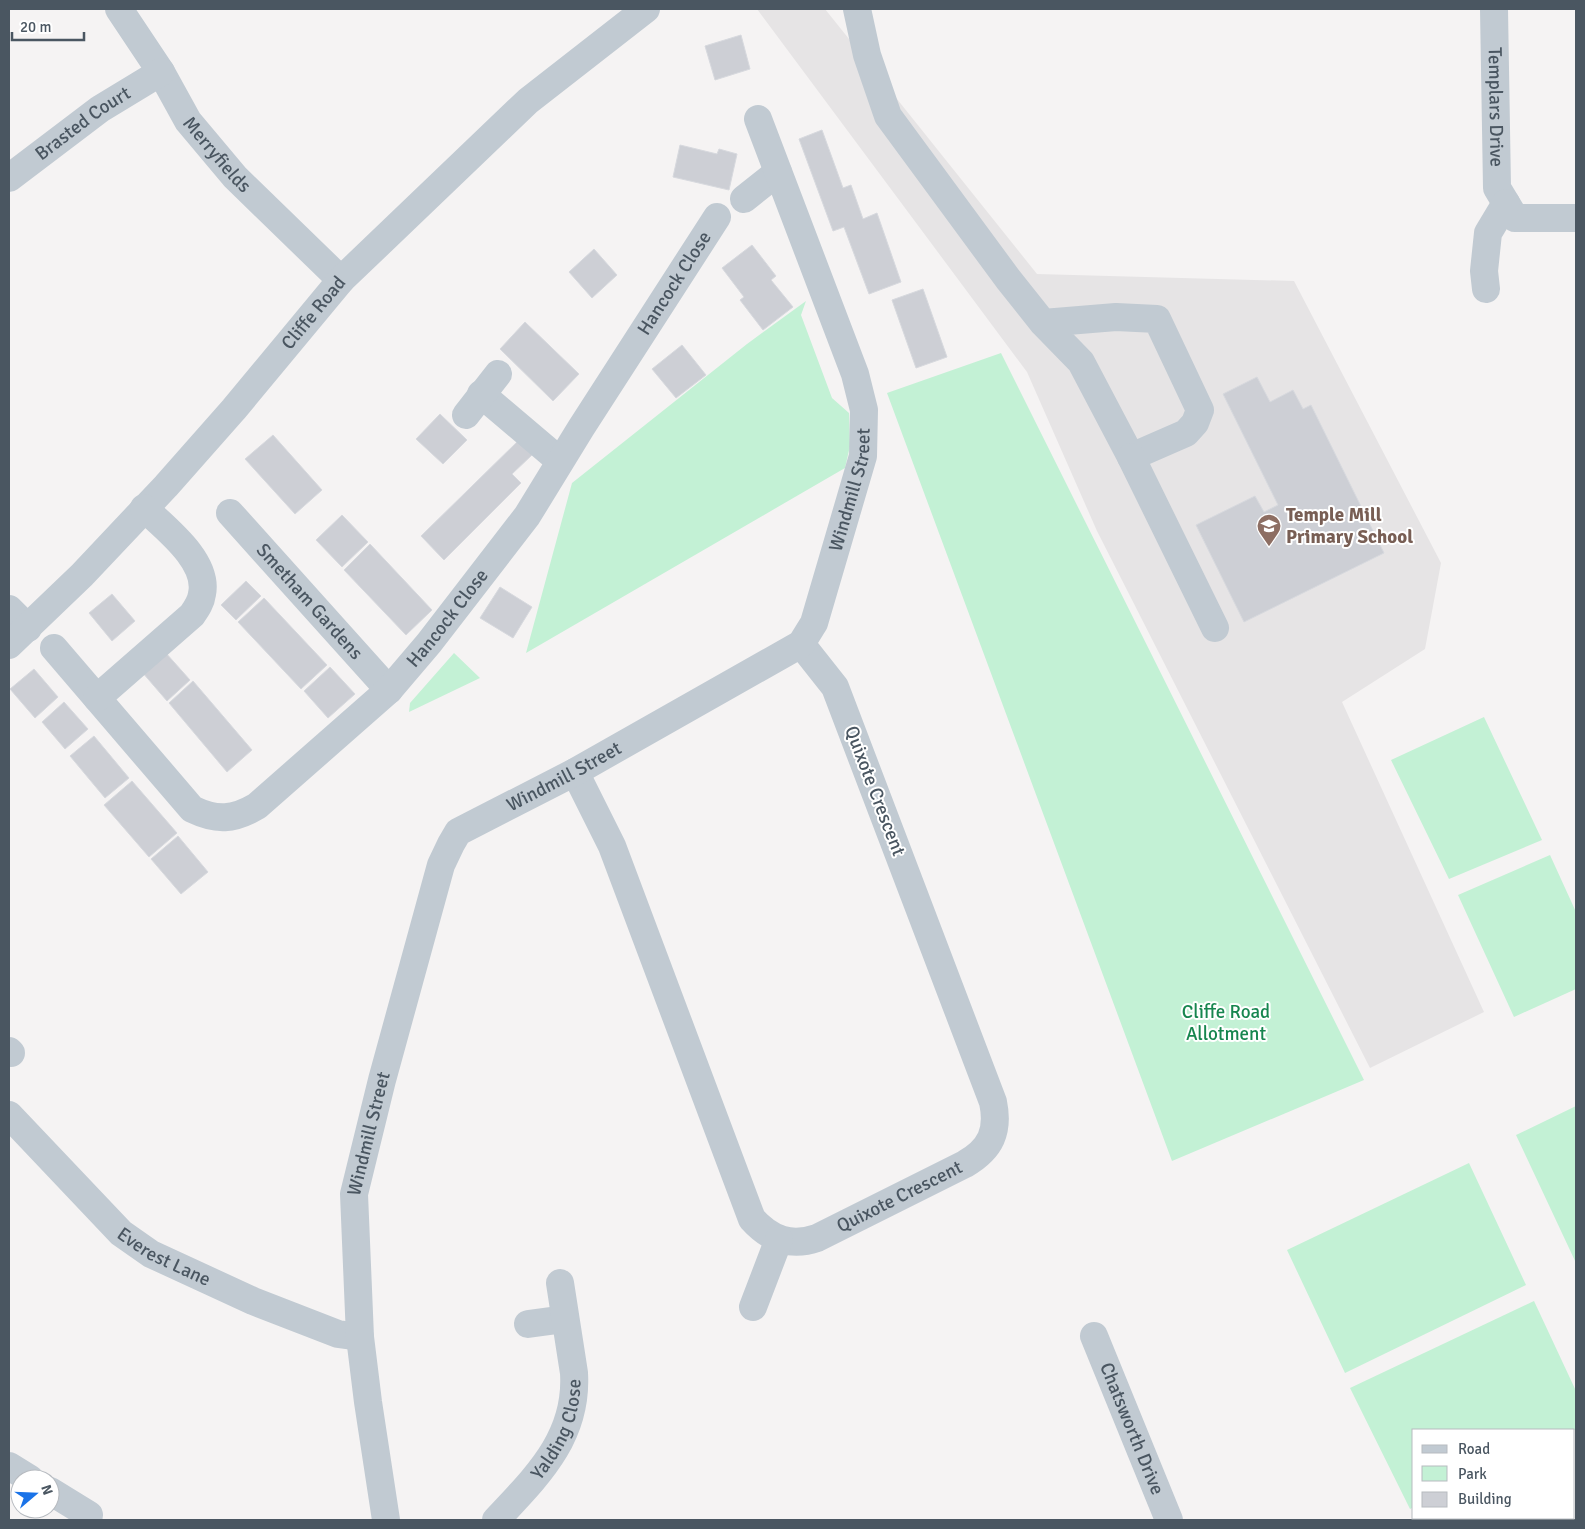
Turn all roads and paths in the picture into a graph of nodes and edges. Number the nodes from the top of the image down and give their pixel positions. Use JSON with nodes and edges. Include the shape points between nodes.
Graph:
{"nodes":[{"id":1,"x":119,"y":9,"type":"edge"},
{"id":2,"x":646,"y":9,"type":"edge"},
{"id":3,"x":857,"y":9,"type":"edge"},
{"id":4,"x":1494,"y":9,"type":"edge"},
{"id":5,"x":160,"y":72,"type":"junction"},
{"id":6,"x":758,"y":119,"type":"dead end"},
{"id":7,"x":778,"y":172,"type":"junction"},
{"id":8,"x":9,"y":178,"type":"edge"},
{"id":9,"x":744,"y":199,"type":"dead end"},
{"id":10,"x":1506,"y":203,"type":"junction"},
{"id":11,"x":717,"y":217,"type":"dead end"},
{"id":12,"x":1576,"y":218,"type":"edge"},
{"id":13,"x":341,"y":280,"type":"junction"},
{"id":14,"x":1486,"y":289,"type":"dead end"},
{"id":15,"x":1043,"y":323,"type":"junction"},
{"id":16,"x":481,"y":394,"type":"dead end"},
{"id":17,"x":1131,"y":457,"type":"junction"},
{"id":18,"x":560,"y":462,"type":"junction"},
{"id":19,"x":144,"y":508,"type":"junction"},
{"id":20,"x":230,"y":513,"type":"dead end"},
{"id":21,"x":9,"y":609,"type":"edge"},
{"id":22,"x":1215,"y":628,"type":"dead end"},
{"id":23,"x":18,"y":636,"type":"edge"},
{"id":24,"x":801,"y":644,"type":"junction"},
{"id":25,"x":54,"y":648,"type":"dead end"},
{"id":26,"x":389,"y":690,"type":"junction"},
{"id":27,"x":97,"y":698,"type":"junction"},
{"id":28,"x":575,"y":772,"type":"junction"},
{"id":29,"x":9,"y":1115,"type":"edge"},
{"id":30,"x":779,"y":1239,"type":"junction"},
{"id":31,"x":560,"y":1283,"type":"dead end"},
{"id":32,"x":753,"y":1307,"type":"dead end"},
{"id":33,"x":565,"y":1319,"type":"junction"},
{"id":34,"x":528,"y":1324,"type":"dead end"},
{"id":35,"x":1094,"y":1336,"type":"dead end"},
{"id":36,"x":360,"y":1338,"type":"junction"},
{"id":37,"x":60,"y":1497,"type":"edge"},
{"id":38,"x":88,"y":1515,"type":"dead end"},
{"id":39,"x":386,"y":1520,"type":"edge"},
{"id":40,"x":496,"y":1520,"type":"edge"},
{"id":41,"x":1169,"y":1520,"type":"edge"}],
"edges":[{"from":1,"to":5,"type":"street","name":"Merryfields"},
{"from":2,"to":13,"type":"street","name":"Cliffe Road","via":[[528,101]]},
{"from":3,"to":15,"type":"street","via":[[867,55],[888,116]]},
{"from":4,"to":10,"type":"street","name":"Templars Drive","via":[[1497,188]]},
{"from":5,"to":8,"type":"street","name":"Brasted Court","via":[[100,109]]},
{"from":5,"to":13,"type":"street","name":"Merryfields","via":[[188,121],[235,177]]},
{"from":6,"to":7,"type":"street","name":"Windmill Street"},
{"from":7,"to":9,"type":"street"},
{"from":7,"to":24,"type":"street","name":"Windmill Street","via":[[855,374],[864,410],[863,456],[814,623]]},
{"from":10,"to":12,"type":"street","name":"Templars Drive","via":[[1515,218]]},
{"from":10,"to":14,"type":"street","via":[[1488,233],[1484,271]]},
{"from":11,"to":18,"type":"street","name":"Hancock Close"},
{"from":13,"to":19,"type":"street","name":"Cliffe Road","via":[[234,409]]},
{"from":15,"to":17,"type":"street","via":[[1081,362]]},
{"from":15,"to":17,"type":"street","via":[[1116,318],[1157,320],[1200,410],[1186,433]]},
{"from":16,"to":18,"type":"street"},
{"from":17,"to":22,"type":"street"},
{"from":18,"to":26,"type":"street","name":"Hancock Close","via":[[527,516]]},
{"from":19,"to":23,"type":"street","name":"Cliffe Road","via":[[82,575]]},
{"from":19,"to":27,"type":"street","via":[[190,554],[201,573],[203,593],[192,615]]},
{"from":20,"to":26,"type":"street","name":"Smetham Gardens"},
{"from":21,"to":23,"type":"street"},
{"from":24,"to":28,"type":"street","name":"Windmill Street"},
{"from":24,"to":30,"type":"street","name":"Quixote Crescent","via":[[835,688],[988,1088],[995,1125],[985,1148],[965,1164],[818,1238],[805,1242]]},
{"from":25,"to":27,"type":"street","name":"Hancock Close"},
{"from":26,"to":27,"type":"street","name":"Hancock Close","via":[[256,806],[235,816],[220,818],[192,809]]},
{"from":28,"to":30,"type":"street","name":"Quixote Crescent","via":[[612,846],[752,1219]]},
{"from":28,"to":36,"type":"street","name":"Windmill Street","via":[[458,832],[441,865],[354,1194]]},
{"from":29,"to":36,"type":"street","name":"Everest Lane","via":[[121,1233],[152,1254],[253,1301],[338,1334]]},
{"from":30,"to":32,"type":"street"},
{"from":31,"to":33,"type":"street","name":"Yalding Close"},
{"from":33,"to":34,"type":"street"},
{"from":33,"to":40,"type":"street","name":"Yalding Close","via":[[574,1380],[567,1424],[552,1456]]},
{"from":35,"to":41,"type":"street","name":"Chatsworth Drive"},
{"from":36,"to":39,"type":"street","name":"Windmill Street"},
{"from":37,"to":38,"type":"street"}]}
